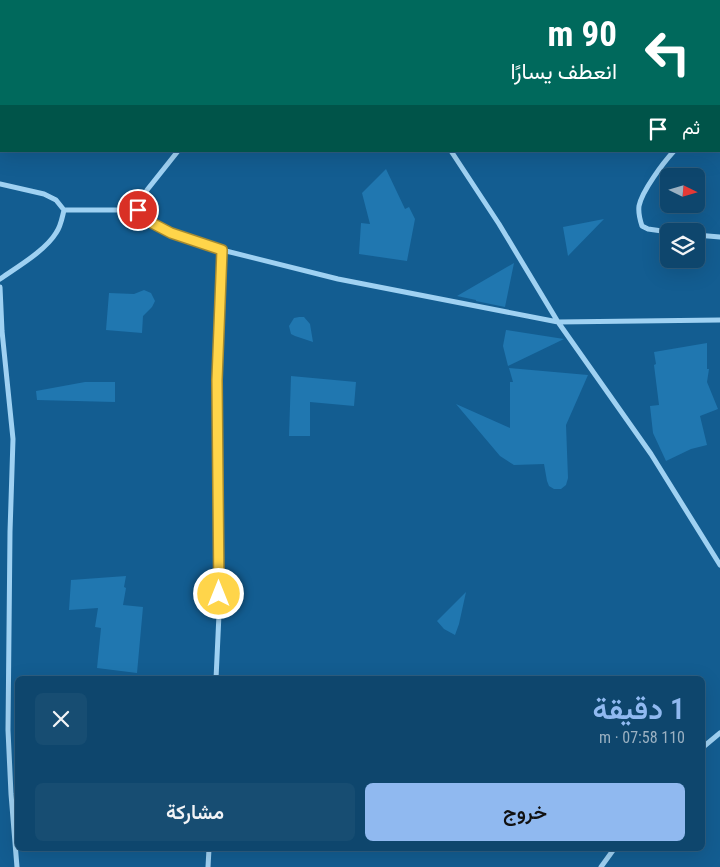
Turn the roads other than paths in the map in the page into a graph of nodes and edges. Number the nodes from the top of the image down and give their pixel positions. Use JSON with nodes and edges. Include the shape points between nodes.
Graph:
{"nodes":[{"id":1,"x":177,"y":152,"type":"edge"},
{"id":2,"x":451,"y":152,"type":"edge"},
{"id":3,"x":673,"y":152,"type":"edge"},
{"id":4,"x":0,"y":184,"type":"edge"},
{"id":5,"x":64,"y":210,"type":"junction"},
{"id":6,"x":138,"y":210,"type":"junction"},
{"id":7,"x":660,"y":231,"type":"edge"},
{"id":8,"x":705,"y":236,"type":"edge"},
{"id":9,"x":720,"y":237,"type":"edge"},
{"id":10,"x":222,"y":250,"type":"junction"},
{"id":11,"x":0,"y":279,"type":"edge"},
{"id":12,"x":0,"y":287,"type":"edge"},
{"id":13,"x":720,"y":320,"type":"edge"},
{"id":14,"x":558,"y":322,"type":"junction"},
{"id":15,"x":720,"y":565,"type":"edge"},
{"id":16,"x":216,"y":676,"type":"edge"},
{"id":17,"x":720,"y":733,"type":"edge"},
{"id":18,"x":705,"y":746,"type":"edge"},
{"id":19,"x":15,"y":843,"type":"edge"},
{"id":20,"x":16,"y":851,"type":"edge"},
{"id":21,"x":209,"y":851,"type":"edge"},
{"id":22,"x":613,"y":851,"type":"edge"},
{"id":23,"x":17,"y":867,"type":"edge"},
{"id":24,"x":208,"y":867,"type":"edge"},
{"id":25,"x":601,"y":867,"type":"edge"}],
"edges":[{"from":1,"to":6,"type":"street","via":[[147,190]]},
{"from":2,"to":14,"type":"street"},
{"from":3,"to":7,"type":"street","via":[[653,178],[639,205],[638,216],[642,226]]},
{"from":4,"to":5,"type":"street","via":[[44,194],[56,200]]},
{"from":5,"to":6,"type":"street"},
{"from":5,"to":11,"type":"street","via":[[56,234]]},
{"from":6,"to":10,"type":"street","via":[[150,222],[171,233]]},
{"from":8,"to":9,"type":"street"},
{"from":10,"to":14,"type":"street","via":[[338,279]]},
{"from":10,"to":16,"type":"street","via":[[217,380],[220,614]]},
{"from":12,"to":19,"type":"street","via":[[13,439],[8,730]]},
{"from":13,"to":14,"type":"street"},
{"from":14,"to":15,"type":"street","via":[[651,454]]},
{"from":17,"to":18,"type":"street"},
{"from":20,"to":23,"type":"street"},
{"from":21,"to":24,"type":"street"},
{"from":22,"to":25,"type":"street"}]}
